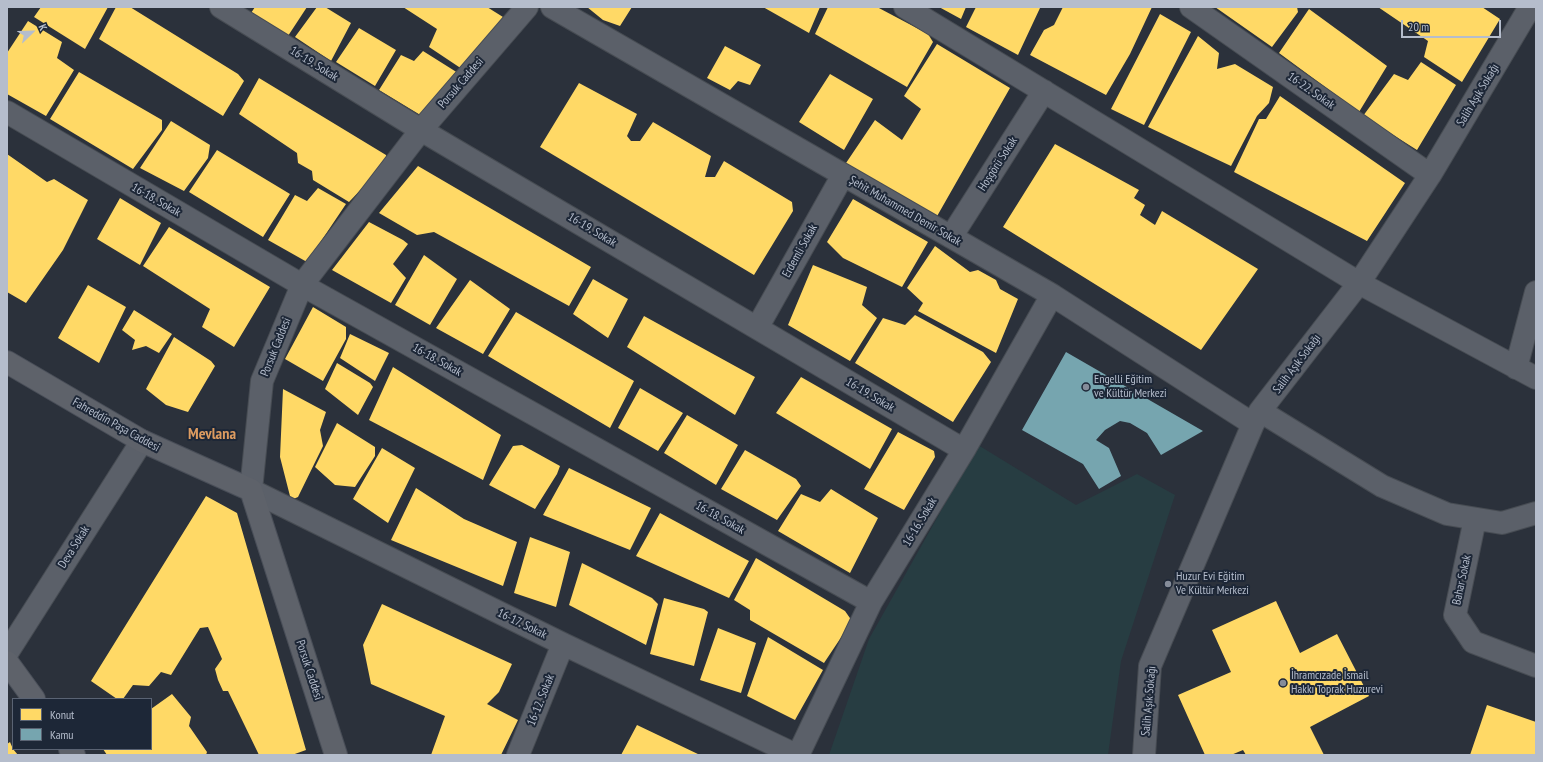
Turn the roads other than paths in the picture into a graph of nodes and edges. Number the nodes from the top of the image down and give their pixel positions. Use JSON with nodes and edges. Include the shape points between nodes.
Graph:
{"nodes":[{"id":1,"x":221,"y":7,"type":"edge"},
{"id":2,"x":527,"y":7,"type":"edge"},
{"id":3,"x":552,"y":7,"type":"edge"},
{"id":4,"x":905,"y":7,"type":"edge"},
{"id":5,"x":1191,"y":7,"type":"edge"},
{"id":6,"x":1530,"y":7,"type":"edge"},
{"id":7,"x":1044,"y":91,"type":"junction"},
{"id":8,"x":7,"y":112,"type":"edge"},
{"id":9,"x":421,"y":130,"type":"junction"},
{"id":10,"x":843,"y":175,"type":"junction"},
{"id":11,"x":1430,"y":175,"type":"junction"},
{"id":12,"x":951,"y":237,"type":"junction"},
{"id":13,"x":1359,"y":283,"type":"junction"},
{"id":14,"x":302,"y":285,"type":"junction"},
{"id":15,"x":1536,"y":292,"type":"edge"},
{"id":16,"x":1052,"y":295,"type":"junction"},
{"id":17,"x":757,"y":328,"type":"junction"},
{"id":18,"x":7,"y":362,"type":"edge"},
{"id":19,"x":1516,"y":368,"type":"junction"},
{"id":20,"x":1536,"y":378,"type":"edge"},
{"id":21,"x":1257,"y":418,"type":"junction"},
{"id":22,"x":142,"y":441,"type":"junction"},
{"id":23,"x":964,"y":450,"type":"junction"},
{"id":24,"x":250,"y":490,"type":"junction"},
{"id":25,"x":1536,"y":514,"type":"edge"},
{"id":26,"x":1475,"y":519,"type":"junction"},
{"id":27,"x":871,"y":602,"type":"junction"},
{"id":28,"x":563,"y":644,"type":"junction"},
{"id":29,"x":7,"y":653,"type":"edge"},
{"id":30,"x":7,"y":662,"type":"edge"},
{"id":31,"x":1536,"y":666,"type":"edge"},
{"id":32,"x":33,"y":698,"type":"edge"},
{"id":33,"x":336,"y":755,"type":"edge"},
{"id":34,"x":518,"y":755,"type":"edge"},
{"id":35,"x":797,"y":755,"type":"edge"},
{"id":36,"x":1144,"y":755,"type":"edge"}],
"edges":[{"from":1,"to":9,"type":"street","name":"16-19. Sokak"},
{"from":2,"to":9,"type":"street","name":"Porsuk Caddesi"},
{"from":3,"to":10,"type":"street","name":"Şehit Muhammed Demir Sokak"},
{"from":4,"to":7,"type":"street"},
{"from":5,"to":11,"type":"street","name":"16-22. Sokak"},
{"from":6,"to":11,"type":"street","name":"Salih Aşık Sokağı"},
{"from":7,"to":12,"type":"street","name":"Hoşgörü Sokak"},
{"from":7,"to":13,"type":"street"},
{"from":8,"to":14,"type":"street","name":"16-18. Sokak"},
{"from":9,"to":14,"type":"street","name":"Porsuk Caddesi"},
{"from":9,"to":17,"type":"street","name":"16-19. Sokak"},
{"from":10,"to":12,"type":"street","name":"Şehit Muhammed Demir Sokak"},
{"from":10,"to":17,"type":"street","name":"Erdemli Sokak"},
{"from":11,"to":13,"type":"street","name":"Salih Aşık Sokağı"},
{"from":12,"to":16,"type":"street","name":"Şehit Muhammed Demir Sokak"},
{"from":13,"to":19,"type":"street"},
{"from":13,"to":21,"type":"street","name":"Salih Aşık Sokağı"},
{"from":14,"to":24,"type":"street","name":"Porsuk Caddesi","via":[[262,381]]},
{"from":14,"to":27,"type":"street","name":"16-18. Sokak"},
{"from":15,"to":19,"type":"street"},
{"from":16,"to":21,"type":"street","name":"Şehit Muhammed Demir Sokak"},
{"from":16,"to":23,"type":"street","name":"16-16. Sokak"},
{"from":17,"to":23,"type":"street","name":"16-19. Sokak"},
{"from":18,"to":22,"type":"main road","name":"Fahreddin Paşa Caddesi"},
{"from":19,"to":20,"type":"street"},
{"from":21,"to":26,"type":"street","name":"Şehit Muhammed Demir Sokak","via":[[1382,486],[1447,514]]},
{"from":21,"to":36,"type":"street","name":"Salih Aşık Sokağı","via":[[1150,666]]},
{"from":22,"to":24,"type":"main road","name":"Fahreddin Paşa Caddesi"},
{"from":22,"to":29,"type":"street","name":"Deva Sokak"},
{"from":23,"to":27,"type":"street","name":"16-16. Sokak"},
{"from":24,"to":28,"type":"street","name":"16-17. Sokak"},
{"from":24,"to":33,"type":"main road","name":"Porsuk Caddesi"},
{"from":25,"to":26,"type":"street","name":"Şehit Muhammed Demir Sokak","via":[[1502,523]]},
{"from":26,"to":31,"type":"street","name":"Bahar Sokak","via":[[1455,615],[1473,642]]},
{"from":27,"to":35,"type":"street","name":"16-16. Sokak"},
{"from":28,"to":34,"type":"street","name":"16-12. Sokak"},
{"from":28,"to":35,"type":"street","name":"16-17. Sokak"},
{"from":30,"to":32,"type":"main road"}]}
